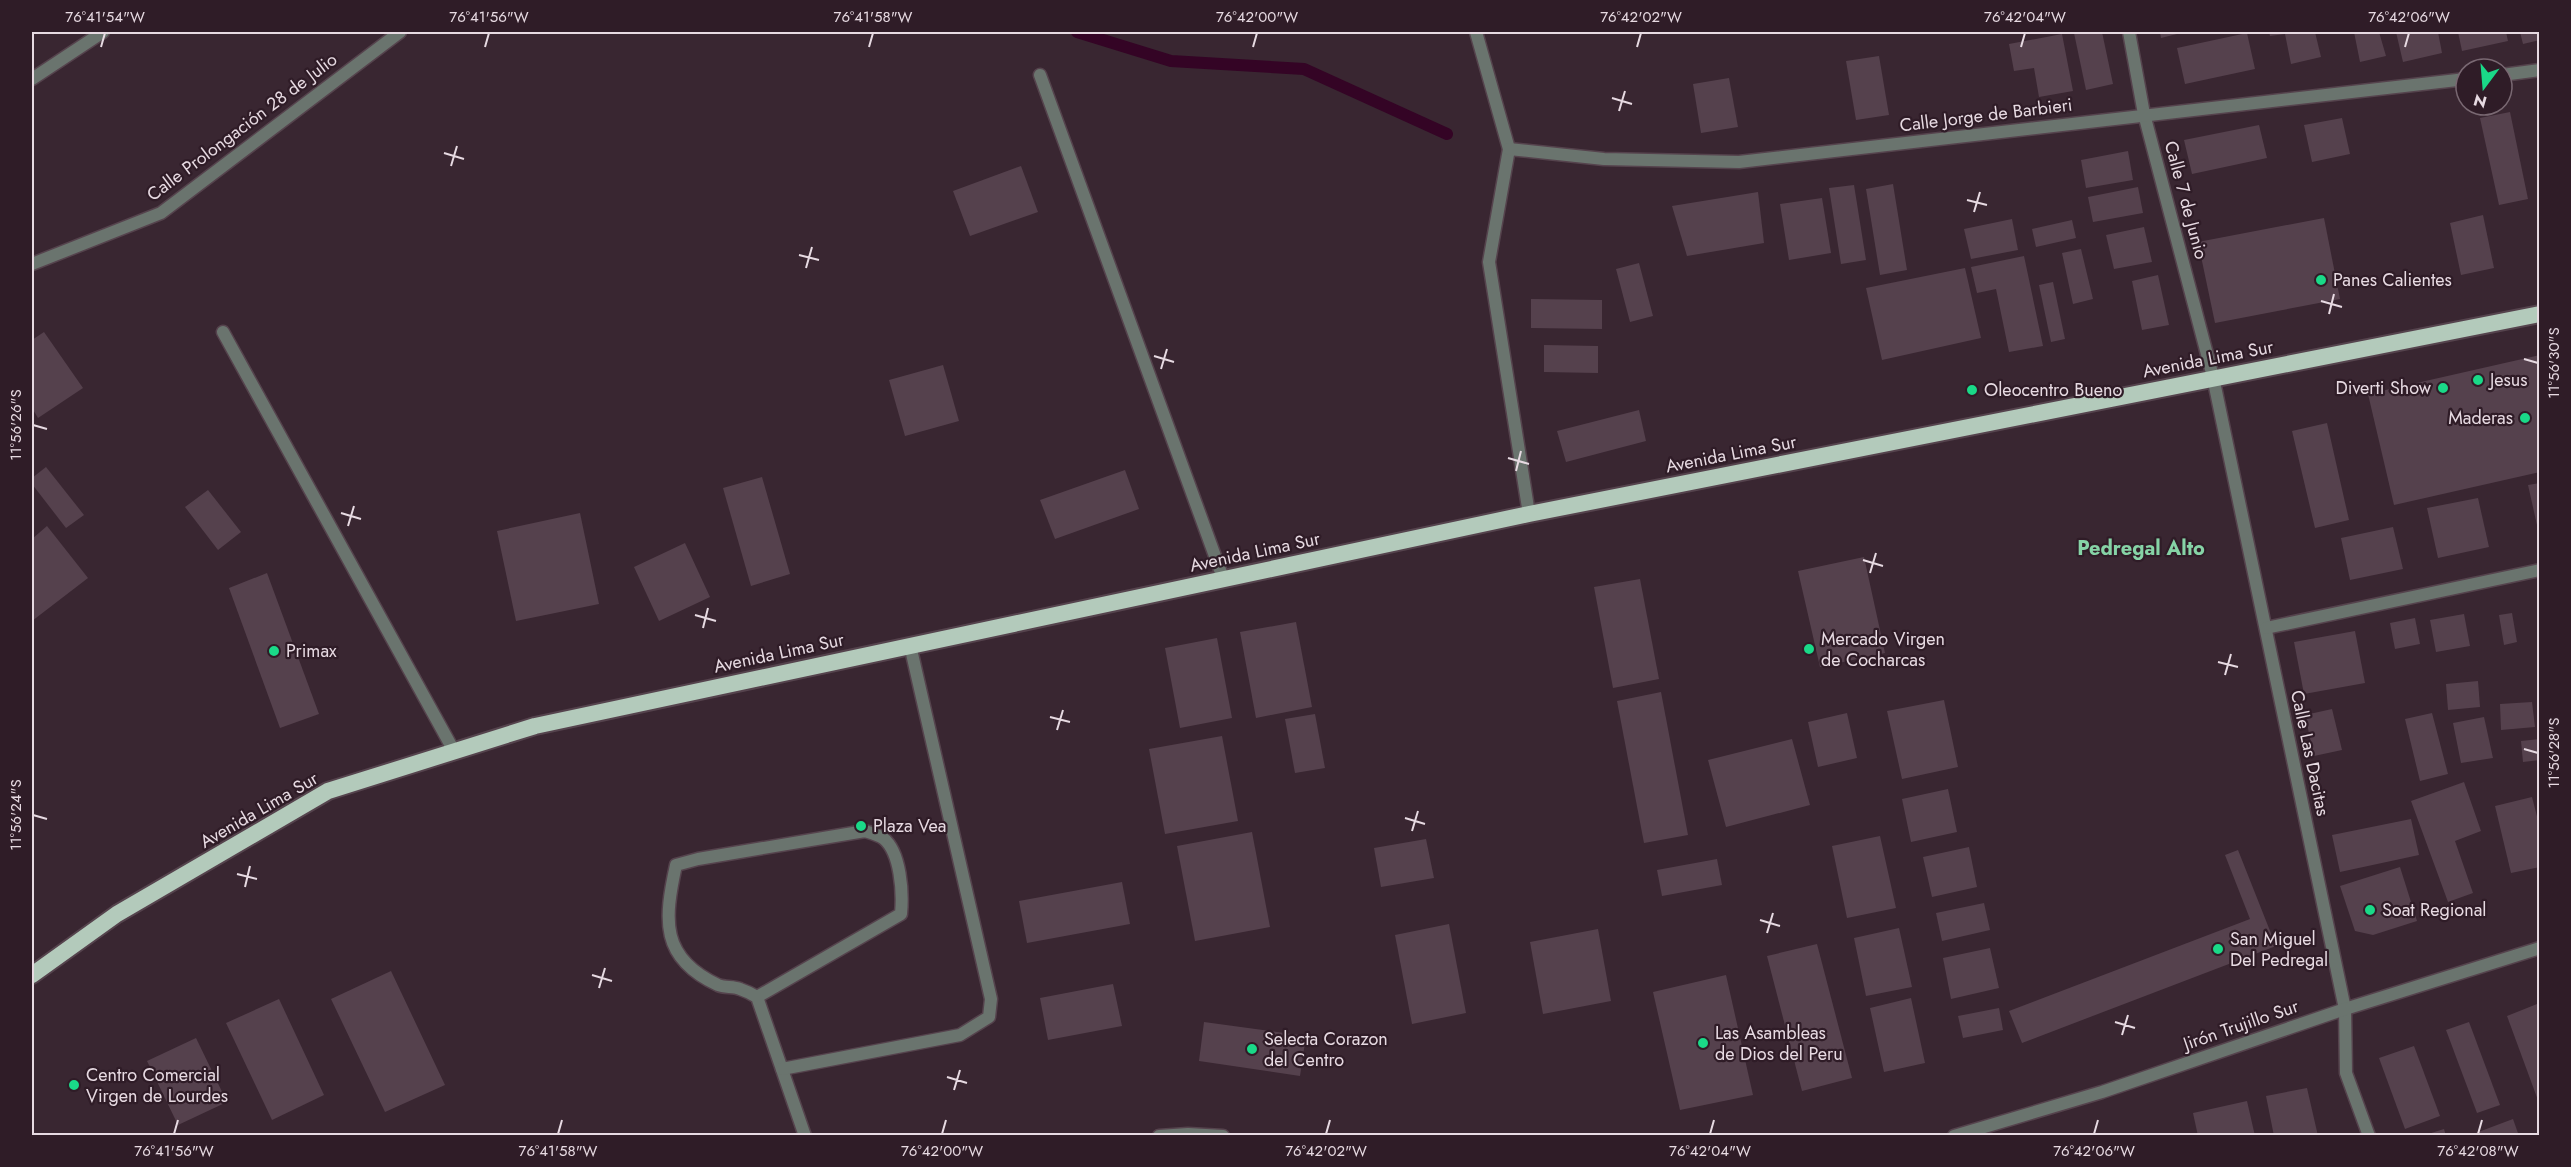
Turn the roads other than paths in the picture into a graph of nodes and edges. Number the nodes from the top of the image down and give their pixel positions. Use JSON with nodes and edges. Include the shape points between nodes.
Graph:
{"nodes":[{"id":1,"x":103,"y":32,"type":"edge"},
{"id":2,"x":400,"y":32,"type":"edge"},
{"id":3,"x":1476,"y":32,"type":"edge"},
{"id":4,"x":2129,"y":32,"type":"edge"},
{"id":5,"x":2540,"y":70,"type":"edge"},
{"id":6,"x":2514,"y":73,"type":"edge"},
{"id":7,"x":1040,"y":75,"type":"dead end"},
{"id":8,"x":32,"y":79,"type":"edge"},
{"id":9,"x":2454,"y":80,"type":"edge"},
{"id":10,"x":2144,"y":114,"type":"junction"},
{"id":11,"x":1509,"y":149,"type":"junction"},
{"id":12,"x":32,"y":264,"type":"edge"},
{"id":13,"x":2540,"y":314,"type":"edge"},
{"id":14,"x":223,"y":332,"type":"dead end"},
{"id":15,"x":2213,"y":376,"type":"junction"},
{"id":16,"x":1528,"y":514,"type":"junction"},
{"id":17,"x":2540,"y":570,"type":"edge"},
{"id":18,"x":1222,"y":578,"type":"junction"},
{"id":19,"x":2266,"y":628,"type":"junction"},
{"id":20,"x":910,"y":645,"type":"junction"},
{"id":21,"x":454,"y":751,"type":"junction"},
{"id":22,"x":2540,"y":948,"type":"edge"},
{"id":23,"x":32,"y":975,"type":"edge"},
{"id":24,"x":757,"y":997,"type":"junction"},
{"id":25,"x":2344,"y":1009,"type":"junction"},
{"id":26,"x":783,"y":1069,"type":"junction"},
{"id":27,"x":1971,"y":1134,"type":"edge"},
{"id":28,"x":805,"y":1136,"type":"edge"},
{"id":29,"x":1160,"y":1136,"type":"edge"},
{"id":30,"x":1223,"y":1136,"type":"edge"},
{"id":31,"x":1954,"y":1136,"type":"edge"},
{"id":32,"x":2369,"y":1136,"type":"edge"}],
"edges":[{"from":1,"to":8,"type":"street"},
{"from":2,"to":12,"type":"street","name":"Calle Prolongación 28 de Julio","via":[[161,213]]},
{"from":3,"to":11,"type":"street"},
{"from":4,"to":10,"type":"street","name":"Calle 7 de Junio"},
{"from":5,"to":6,"type":"street"},
{"from":7,"to":18,"type":"street"},
{"from":9,"to":10,"type":"street","name":"Calle Jorge de Barbieri"},
{"from":10,"to":11,"type":"street","name":"Calle Jorge de Barbieri","via":[[1739,162],[1604,159]]},
{"from":10,"to":15,"type":"street","name":"Calle 7 de Junio"},
{"from":11,"to":16,"type":"street","via":[[1489,262]]},
{"from":13,"to":15,"type":"highway","name":"Avenida Lima Sur"},
{"from":14,"to":21,"type":"street"},
{"from":15,"to":16,"type":"highway","name":"Avenida Lima Sur"},
{"from":15,"to":19,"type":"street","name":"Calle Las Dacitas"},
{"from":16,"to":18,"type":"highway","name":"Avenida Lima Sur"},
{"from":17,"to":19,"type":"street"},
{"from":18,"to":20,"type":"highway","name":"Avenida Lima Sur"},
{"from":19,"to":25,"type":"street","name":"Calle Las Dacitas"},
{"from":20,"to":21,"type":"highway","name":"Avenida Lima Sur","via":[[535,726]]},
{"from":20,"to":26,"type":"street","via":[[992,999],[989,1017],[960,1035]]},
{"from":21,"to":23,"type":"highway","name":"Avenida Lima Sur","via":[[328,791],[117,914]]},
{"from":22,"to":25,"type":"street","name":"Jirón Trujillo Sur"},
{"from":24,"to":24,"type":"street","via":[[695,973],[670,940],[668,903],[676,865],[865,831],[882,837],[892,848],[903,891],[901,914]]},
{"from":24,"to":26,"type":"street"},
{"from":25,"to":27,"type":"street","name":"Jirón Trujillo Sur"},
{"from":25,"to":32,"type":"street","name":"Calle Las Dacitas","via":[[2346,1073]]},
{"from":26,"to":28,"type":"street"},
{"from":27,"to":31,"type":"street","name":"Jirón Trujillo Sur"},
{"from":29,"to":30,"type":"street"}]}
